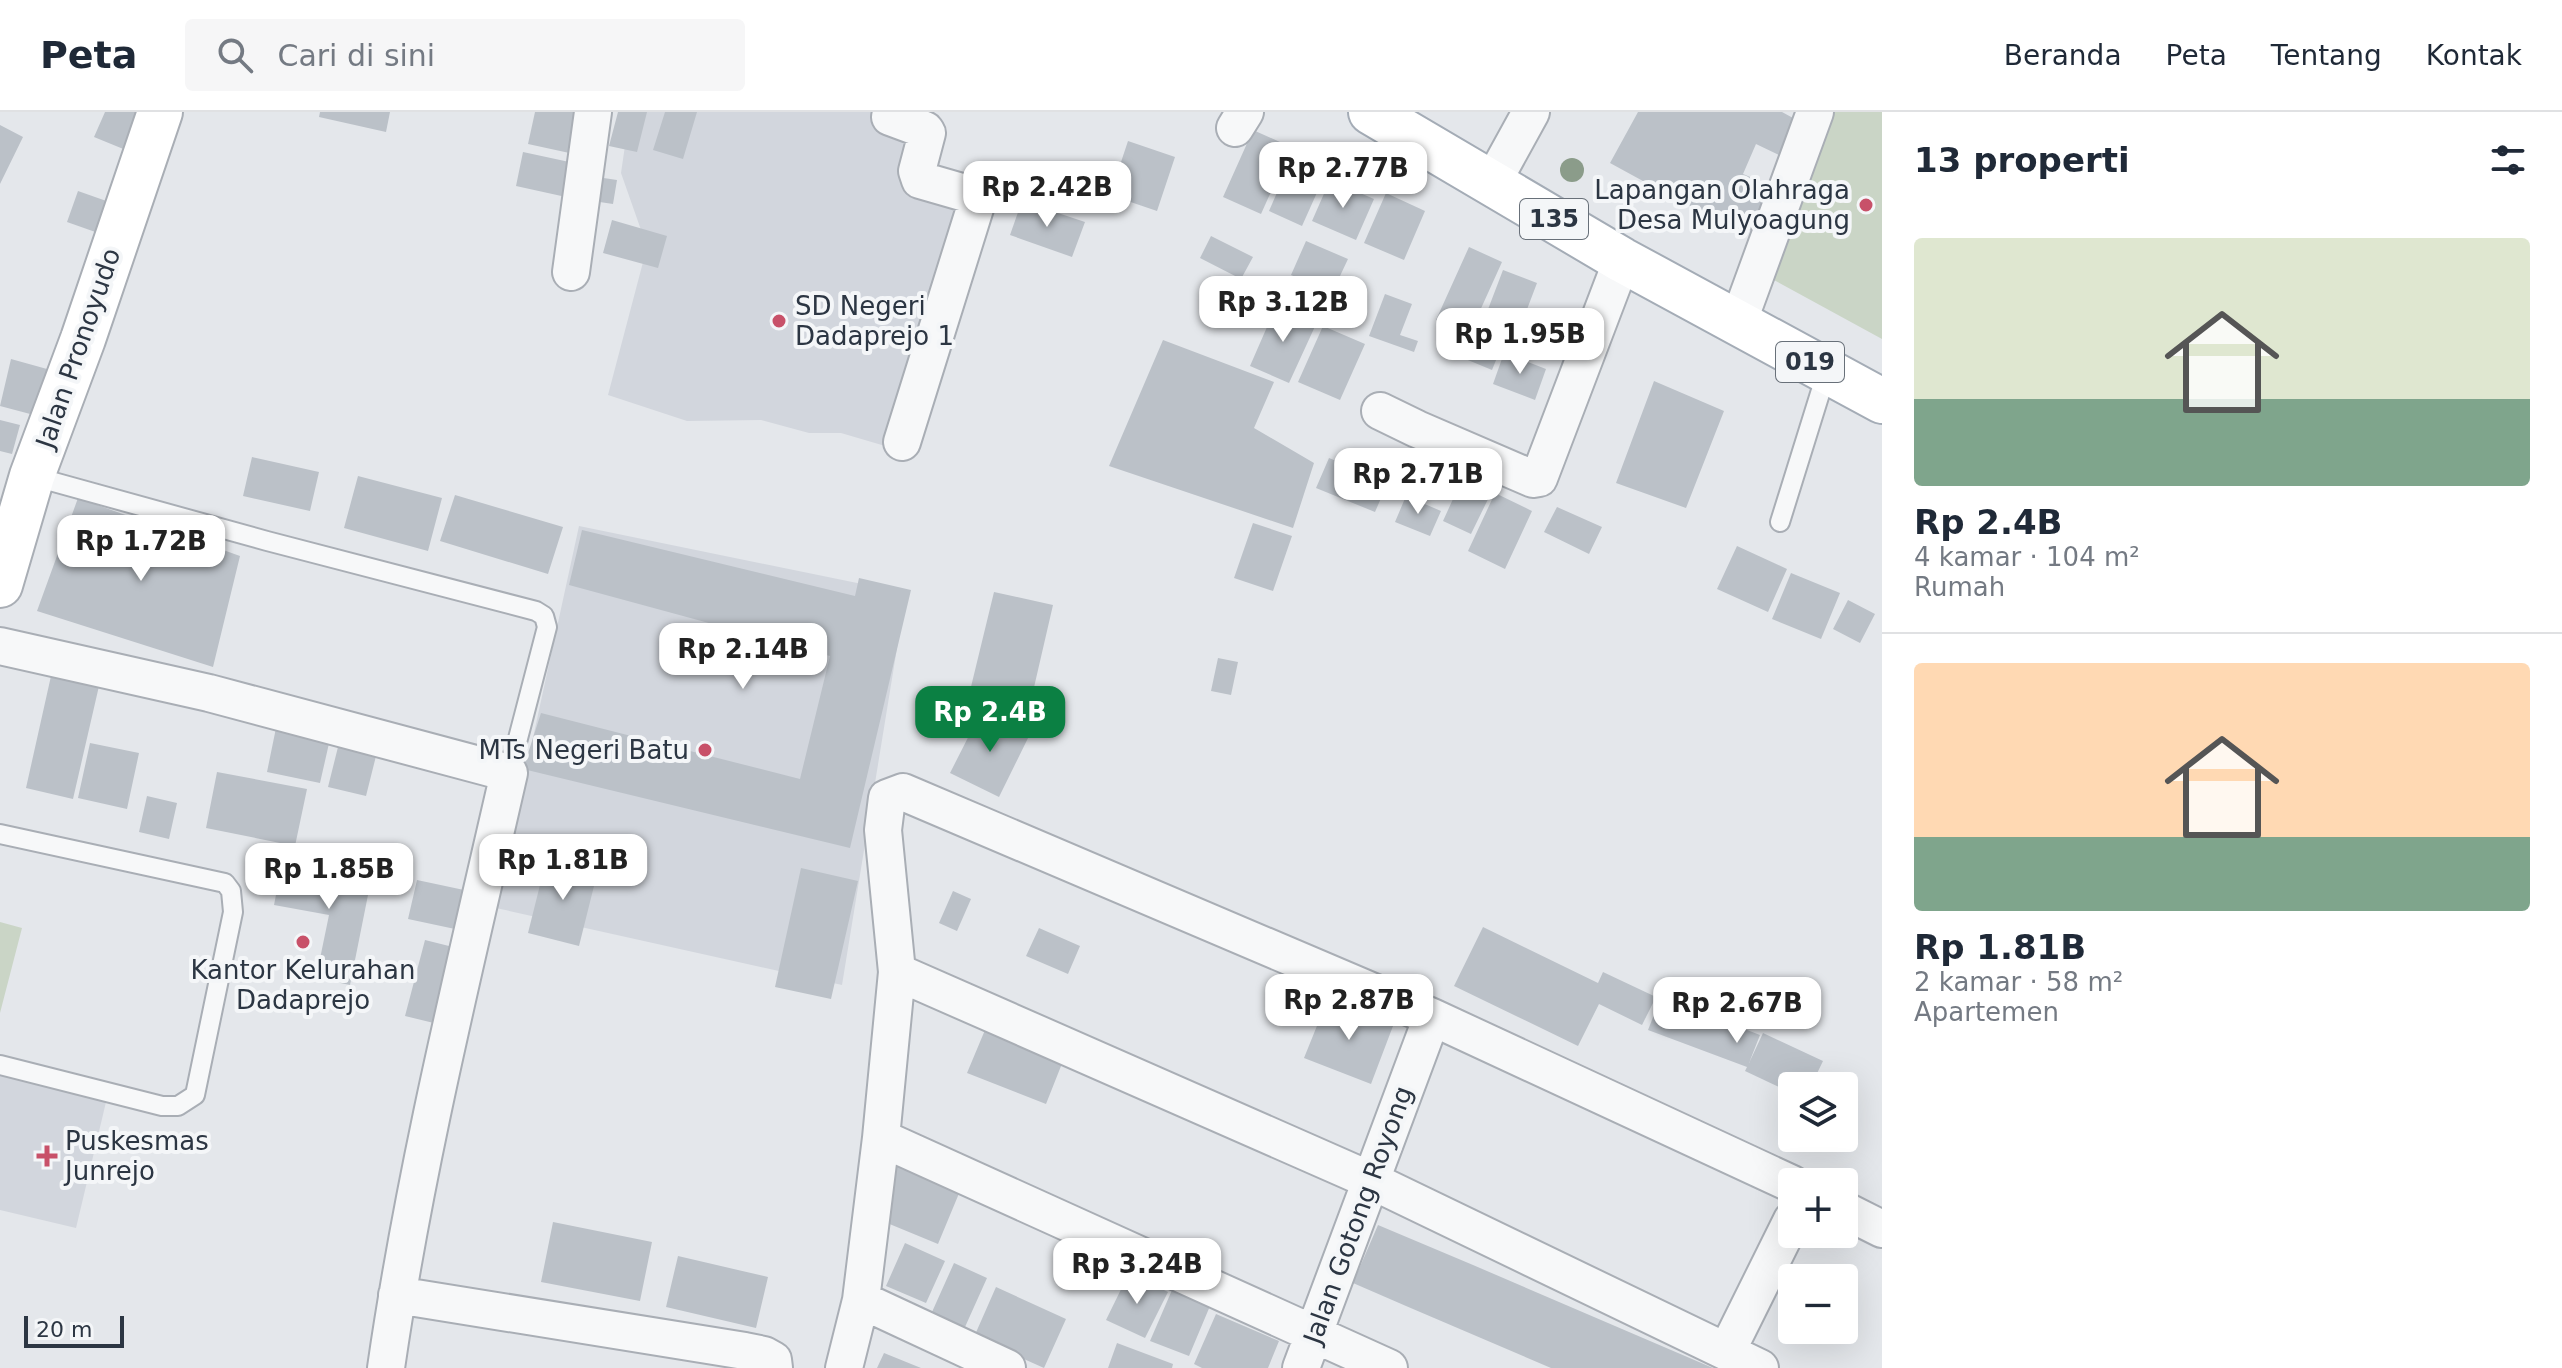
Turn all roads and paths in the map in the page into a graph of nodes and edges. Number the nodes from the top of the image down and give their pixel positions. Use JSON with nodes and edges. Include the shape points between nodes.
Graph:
{"nodes":[{"id":1,"x":160,"y":112,"type":"edge"},
{"id":2,"x":593,"y":112,"type":"edge"},
{"id":3,"x":1371,"y":112,"type":"edge"},
{"id":4,"x":1531,"y":112,"type":"edge"},
{"id":5,"x":1815,"y":112,"type":"edge"},
{"id":6,"x":890,"y":117,"type":"edge"},
{"id":7,"x":1492,"y":183,"type":"junction"},
{"id":8,"x":1622,"y":260,"type":"junction"},
{"id":9,"x":571,"y":272,"type":"dead end"},
{"id":10,"x":1738,"y":323,"type":"junction"},
{"id":11,"x":1827,"y":371,"type":"junction"},
{"id":12,"x":1882,"y":401,"type":"edge"},
{"id":13,"x":1380,"y":411,"type":"dead end"},
{"id":14,"x":902,"y":442,"type":"dead end"},
{"id":15,"x":32,"y":476,"type":"junction"},
{"id":16,"x":1780,"y":522,"type":"dead end"},
{"id":17,"x":0,"y":585,"type":"edge"},
{"id":18,"x":0,"y":646,"type":"edge"},
{"id":19,"x":509,"y":773,"type":"junction"},
{"id":20,"x":0,"y":834,"type":"edge"},
{"id":21,"x":897,"y":972,"type":"junction"},
{"id":22,"x":1432,"y":1017,"type":"junction"},
{"id":23,"x":0,"y":1065,"type":"edge"},
{"id":24,"x":881,"y":1138,"type":"junction"},
{"id":25,"x":1778,"y":1178,"type":"edge"},
{"id":26,"x":1370,"y":1180,"type":"junction"},
{"id":27,"x":1858,"y":1217,"type":"edge"},
{"id":28,"x":1882,"y":1229,"type":"edge"},
{"id":29,"x":1778,"y":1248,"type":"edge"},
{"id":30,"x":397,"y":1295,"type":"junction"},
{"id":31,"x":861,"y":1300,"type":"junction"},
{"id":32,"x":1315,"y":1333,"type":"junction"},
{"id":33,"x":1727,"y":1351,"type":"junction"},
{"id":34,"x":386,"y":1368,"type":"edge"},
{"id":35,"x":774,"y":1368,"type":"edge"},
{"id":36,"x":844,"y":1368,"type":"edge"},
{"id":37,"x":1007,"y":1368,"type":"edge"},
{"id":38,"x":1301,"y":1368,"type":"edge"},
{"id":39,"x":1389,"y":1368,"type":"edge"},
{"id":40,"x":1760,"y":1368,"type":"edge"}],
"edges":[{"from":1,"to":15,"type":"main road","name":"Jalan Pronoyudo"},
{"from":2,"to":9,"type":"street"},
{"from":3,"to":7,"type":"main road","number":"135"},
{"from":4,"to":7,"type":"street"},
{"from":5,"to":10,"type":"street"},
{"from":6,"to":14,"type":"street","via":[[927,133],[917,171],[920,180],[972,195],[976,205]]},
{"from":7,"to":8,"type":"main road","number":"135"},
{"from":8,"to":10,"type":"main road","number":"135"},
{"from":8,"to":13,"type":"street","via":[[1539,478]]},
{"from":10,"to":11,"type":"main road","number":"019"},
{"from":11,"to":12,"type":"main road","number":"019"},
{"from":11,"to":16,"type":"lane"},
{"from":15,"to":17,"type":"main road","name":"Jalan Pronoyudo"},
{"from":15,"to":19,"type":"lane","via":[[536,611],[547,627]]},
{"from":18,"to":19,"type":"street","via":[[209,693]]},
{"from":19,"to":30,"type":"street","via":[[433,1108]]},
{"from":20,"to":23,"type":"lane","via":[[225,883],[233,912],[195,1095],[178,1106],[162,1106]]},
{"from":21,"to":22,"type":"street","via":[[883,830],[887,798],[903,792]]},
{"from":21,"to":24,"type":"street"},
{"from":21,"to":26,"type":"street"},
{"from":22,"to":25,"type":"street"},
{"from":22,"to":26,"type":"street","name":"Jalan Gotong Royong"},
{"from":24,"to":31,"type":"street"},
{"from":24,"to":32,"type":"street"},
{"from":26,"to":32,"type":"street","name":"Jalan Gotong Royong"},
{"from":26,"to":33,"type":"street"},
{"from":27,"to":28,"type":"street"},
{"from":29,"to":33,"type":"street"},
{"from":30,"to":34,"type":"street"},
{"from":30,"to":35,"type":"street","via":[[745,1351],[773,1360]]},
{"from":31,"to":36,"type":"street"},
{"from":31,"to":37,"type":"street"},
{"from":32,"to":38,"type":"street","name":"Jalan Gotong Royong"},
{"from":32,"to":39,"type":"street"},
{"from":33,"to":40,"type":"street"}]}
